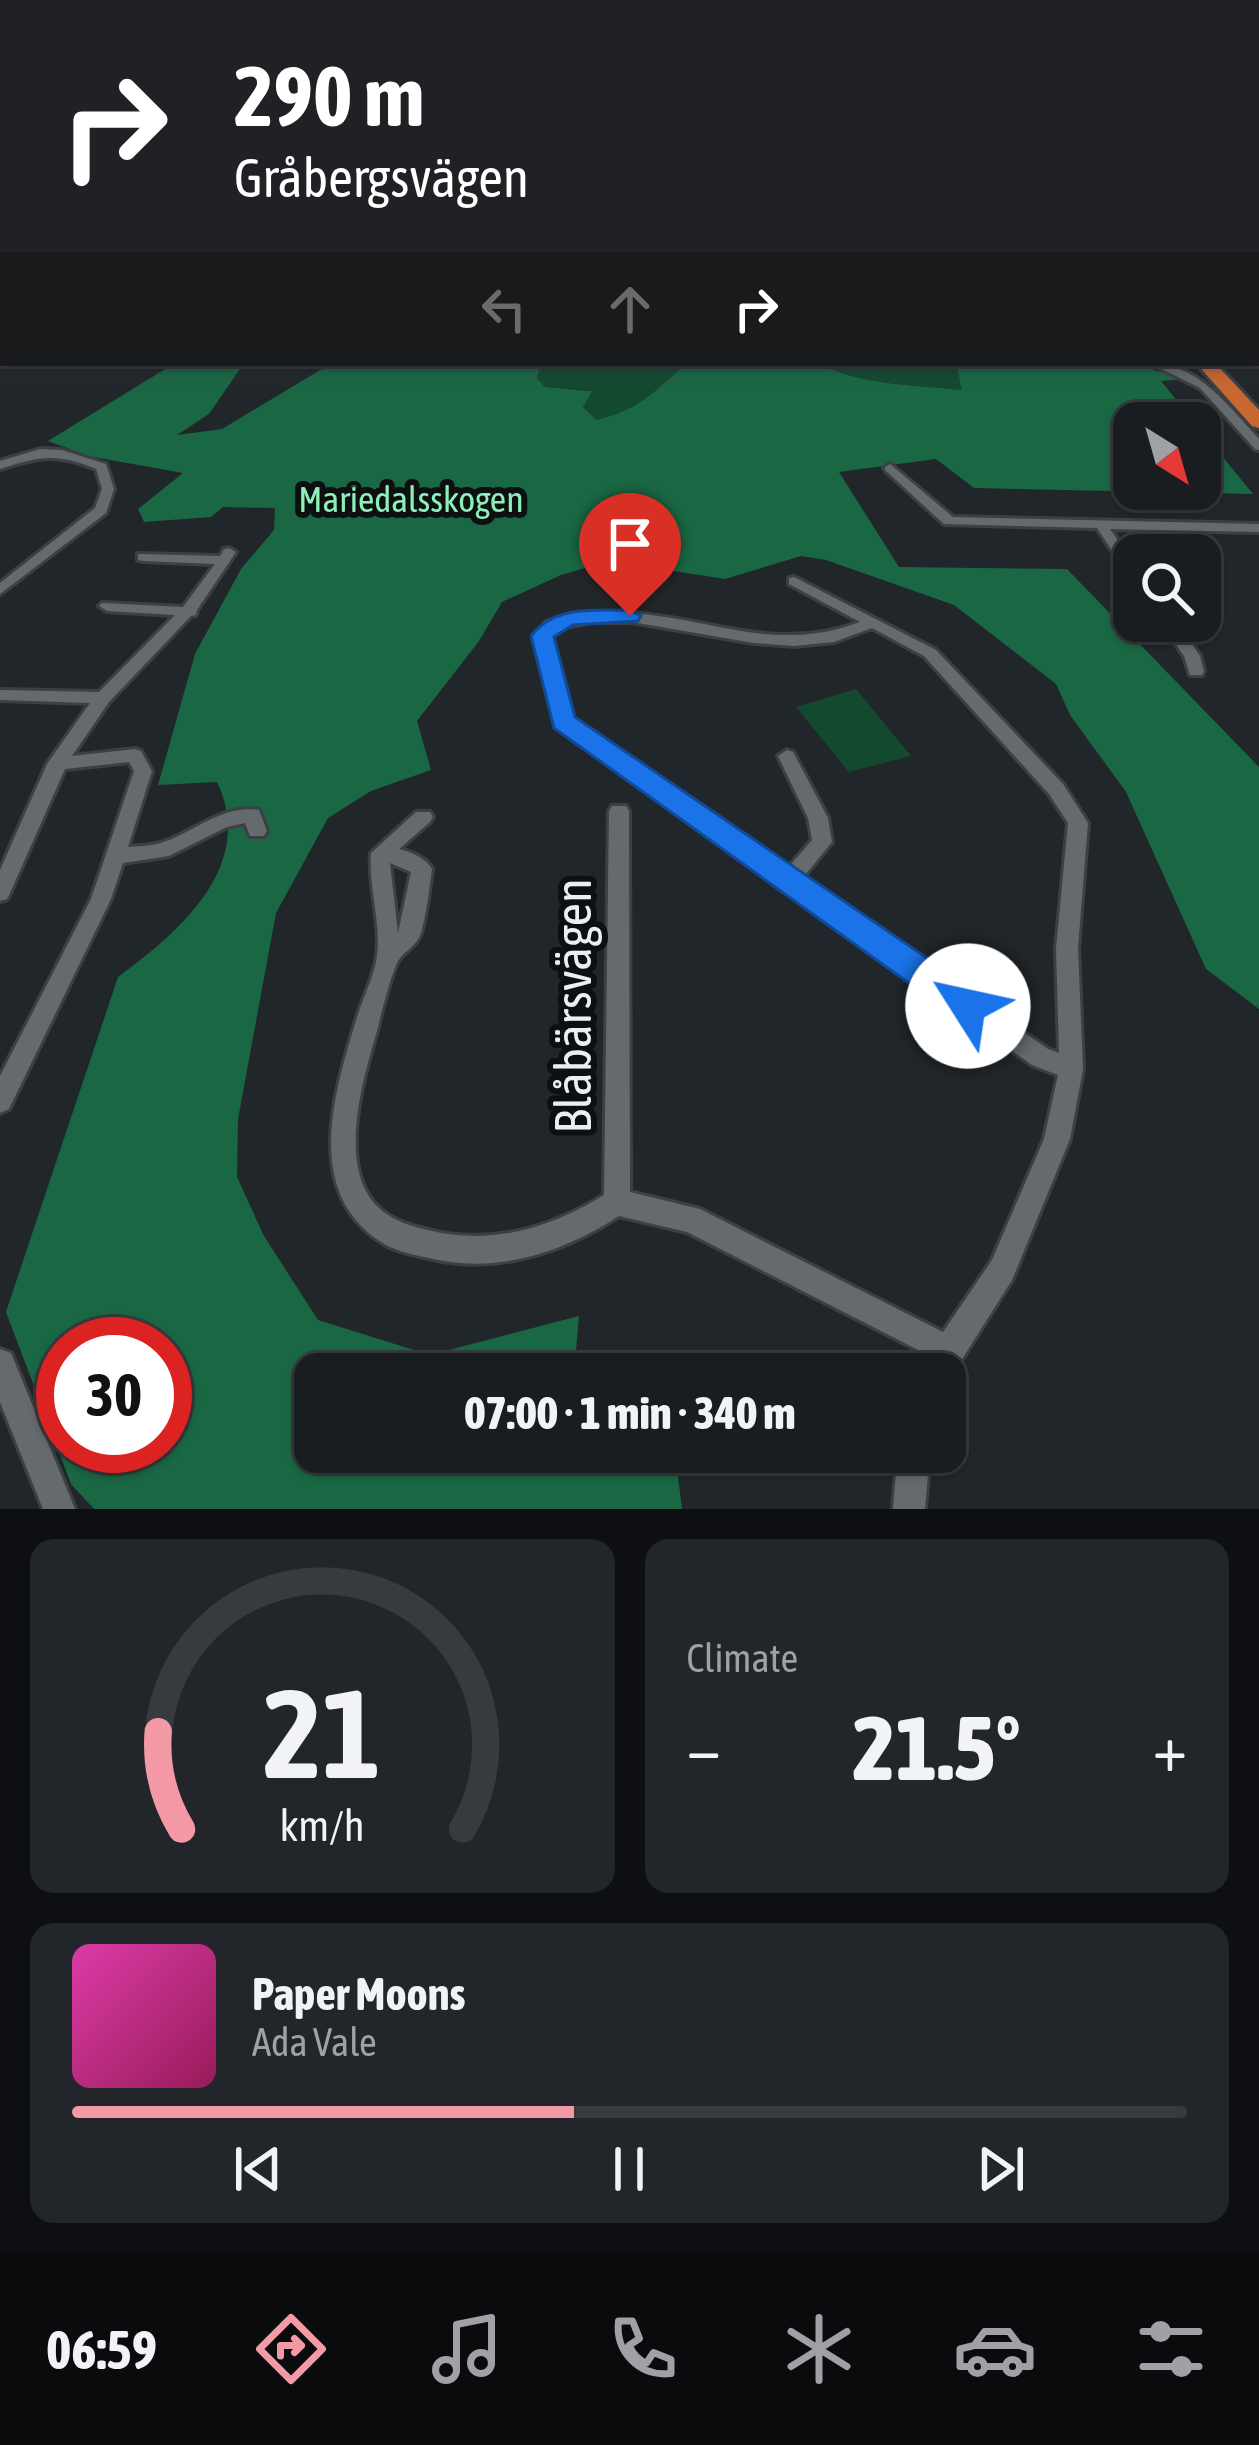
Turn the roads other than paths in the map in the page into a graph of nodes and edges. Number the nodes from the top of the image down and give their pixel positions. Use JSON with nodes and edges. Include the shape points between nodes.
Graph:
{"nodes":[{"id":1,"x":1161,"y":366,"type":"edge"},
{"id":2,"x":1208,"y":366,"type":"edge"},
{"id":3,"x":1226,"y":366,"type":"edge"},
{"id":4,"x":1259,"y":401,"type":"edge"},
{"id":5,"x":1259,"y":422,"type":"edge"},
{"id":6,"x":1259,"y":446,"type":"edge"},
{"id":7,"x":0,"y":465,"type":"edge"},
{"id":8,"x":890,"y":469,"type":"dead end"},
{"id":9,"x":920,"y":521,"type":"dead end"},
{"id":10,"x":949,"y":521,"type":"junction"},
{"id":11,"x":1101,"y":525,"type":"junction"},
{"id":12,"x":1259,"y":528,"type":"edge"},
{"id":13,"x":1113,"y":542,"type":"edge"},
{"id":14,"x":143,"y":557,"type":"dead end"},
{"id":15,"x":794,"y":581,"type":"dead end"},
{"id":16,"x":0,"y":590,"type":"edge"},
{"id":17,"x":106,"y":606,"type":"dead end"},
{"id":18,"x":191,"y":612,"type":"junction"},
{"id":19,"x":874,"y":622,"type":"junction"},
{"id":20,"x":1182,"y":642,"type":"edge"},
{"id":21,"x":1196,"y":671,"type":"dead end"},
{"id":22,"x":0,"y":695,"type":"edge"},
{"id":23,"x":103,"y":698,"type":"junction"},
{"id":24,"x":787,"y":756,"type":"dead end"},
{"id":25,"x":56,"y":764,"type":"junction"},
{"id":26,"x":620,"y":811,"type":"dead end"},
{"id":27,"x":423,"y":817,"type":"dead end"},
{"id":28,"x":255,"y":823,"type":"dead end"},
{"id":29,"x":381,"y":853,"type":"junction"},
{"id":30,"x":116,"y":856,"type":"junction"},
{"id":31,"x":789,"y":880,"type":"junction"},
{"id":32,"x":0,"y":893,"type":"edge"},
{"id":33,"x":388,"y":956,"type":"junction"},
{"id":34,"x":1071,"y":1069,"type":"junction"},
{"id":35,"x":0,"y":1100,"type":"edge"},
{"id":36,"x":616,"y":1202,"type":"junction"},
{"id":37,"x":926,"y":1353,"type":"edge"},
{"id":38,"x":948,"y":1353,"type":"edge"},
{"id":39,"x":0,"y":1364,"type":"edge"},
{"id":40,"x":912,"y":1473,"type":"edge"},
{"id":41,"x":57,"y":1508,"type":"edge"},
{"id":42,"x":909,"y":1509,"type":"edge"}],
"edges":[{"from":1,"to":6,"type":"street","via":[[1204,386]]},
{"from":2,"to":5,"type":"highway"},
{"from":3,"to":4,"type":"highway"},
{"from":7,"to":16,"type":"street","via":[[46,450],[102,467],[108,489],[101,510]]},
{"from":8,"to":10,"type":"street"},
{"from":9,"to":10,"type":"street"},
{"from":10,"to":11,"type":"street"},
{"from":11,"to":12,"type":"street"},
{"from":11,"to":13,"type":"street"},
{"from":14,"to":18,"type":"street","via":[[227,556]]},
{"from":15,"to":19,"type":"street"},
{"from":17,"to":18,"type":"street"},
{"from":18,"to":23,"type":"street"},
{"from":19,"to":31,"type":"street","via":[[810,643],[766,642],[605,614],[551,625],[542,636],[563,722]]},
{"from":19,"to":34,"type":"street","via":[[930,653],[1056,789],[1078,824],[1067,948]]},
{"from":20,"to":21,"type":"street"},
{"from":22,"to":23,"type":"street"},
{"from":23,"to":25,"type":"street"},
{"from":24,"to":31,"type":"street","via":[[822,842]]},
{"from":25,"to":30,"type":"street","via":[[135,755],[142,761]]},
{"from":25,"to":32,"type":"street"},
{"from":26,"to":36,"type":"street","name":"Blåbärsvägen"},
{"from":27,"to":29,"type":"street"},
{"from":28,"to":30,"type":"street","via":[[222,821],[162,851]]},
{"from":29,"to":33,"type":"street"},
{"from":29,"to":33,"type":"street","via":[[422,869],[410,935]]},
{"from":30,"to":35,"type":"street"},
{"from":31,"to":34,"type":"street","via":[[1040,1057]]},
{"from":33,"to":36,"type":"street","via":[[345,1123],[344,1181],[373,1226],[413,1244],[475,1252],[533,1245]]},
{"from":34,"to":38,"type":"street","via":[[1058,1139],[1002,1270]]},
{"from":36,"to":37,"type":"street","via":[[690,1220]]},
{"from":39,"to":41,"type":"street"},
{"from":40,"to":42,"type":"street"}]}
